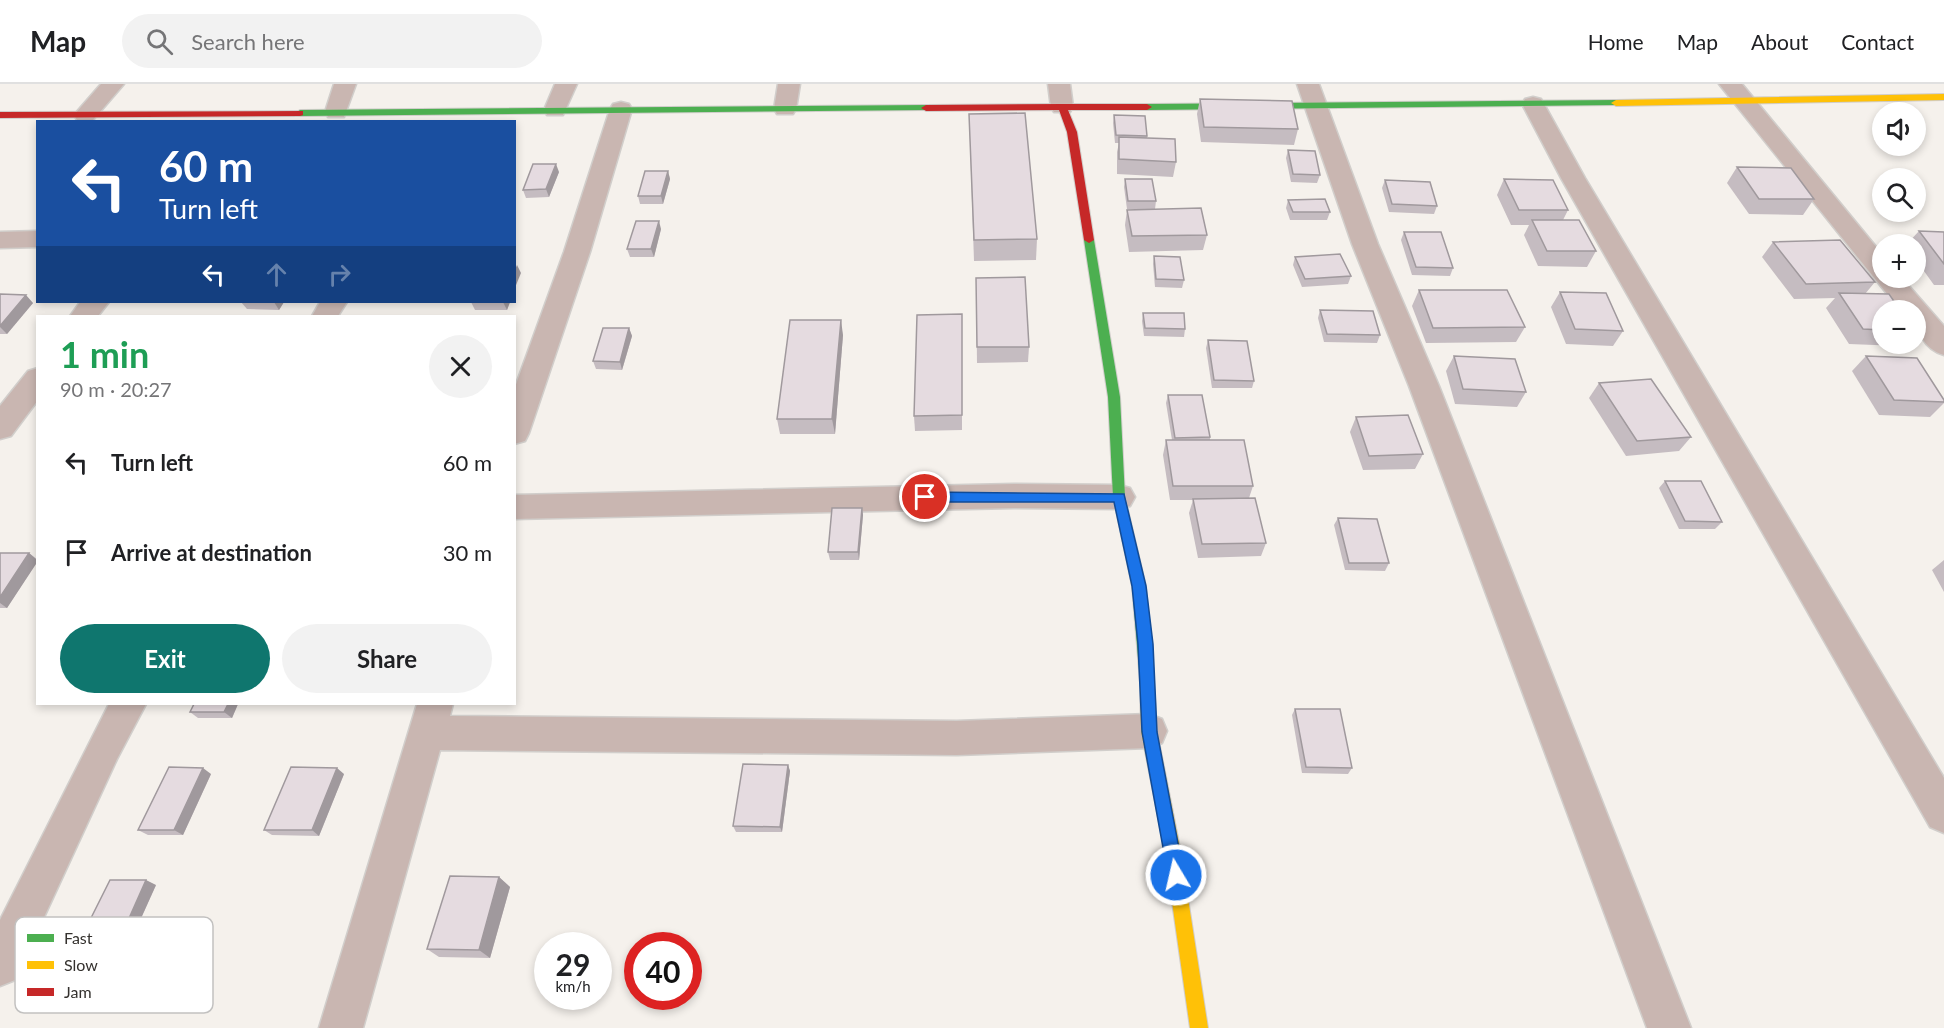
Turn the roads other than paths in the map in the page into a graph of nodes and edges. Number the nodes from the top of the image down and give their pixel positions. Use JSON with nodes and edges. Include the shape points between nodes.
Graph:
{"nodes":[{"id":1,"x":113,"y":84,"type":"edge"},
{"id":2,"x":345,"y":84,"type":"edge"},
{"id":3,"x":566,"y":84,"type":"edge"},
{"id":4,"x":789,"y":84,"type":"edge"},
{"id":5,"x":1059,"y":84,"type":"edge"},
{"id":6,"x":1736,"y":92,"type":"edge"},
{"id":7,"x":1311,"y":94,"type":"edge"},
{"id":8,"x":1944,"y":96,"type":"edge"},
{"id":9,"x":1533,"y":104,"type":"junction"},
{"id":10,"x":1062,"y":107,"type":"junction"},
{"id":11,"x":621,"y":109,"type":"junction"},
{"id":12,"x":785,"y":109,"type":"junction"},
{"id":13,"x":555,"y":110,"type":"junction"},
{"id":14,"x":336,"y":112,"type":"junction"},
{"id":15,"x":0,"y":115,"type":"edge"},
{"id":16,"x":85,"y":115,"type":"junction"},
{"id":17,"x":426,"y":116,"type":"edge"},
{"id":18,"x":227,"y":118,"type":"edge"},
{"id":19,"x":36,"y":239,"type":"edge"},
{"id":20,"x":0,"y":240,"type":"edge"},
{"id":21,"x":1872,"y":259,"type":"edge"},
{"id":22,"x":1896,"y":288,"type":"edge"},
{"id":23,"x":94,"y":303,"type":"edge"},
{"id":24,"x":84,"y":315,"type":"edge"},
{"id":25,"x":1944,"y":345,"type":"edge"},
{"id":26,"x":36,"y":381,"type":"edge"},
{"id":27,"x":516,"y":427,"type":"edge"},
{"id":28,"x":0,"y":428,"type":"edge"},
{"id":29,"x":1119,"y":497,"type":"junction"},
{"id":30,"x":516,"y":507,"type":"edge"},
{"id":31,"x":127,"y":705,"type":"edge"},
{"id":32,"x":430,"y":718,"type":"edge"},
{"id":33,"x":1149,"y":732,"type":"junction"},
{"id":34,"x":1944,"y":814,"type":"edge"},
{"id":35,"x":23,"y":917,"type":"edge"},
{"id":36,"x":15,"y":934,"type":"edge"},
{"id":37,"x":0,"y":965,"type":"edge"},
{"id":38,"x":341,"y":1028,"type":"edge"},
{"id":39,"x":1198,"y":1028,"type":"edge"},
{"id":40,"x":1669,"y":1028,"type":"edge"}],
"edges":[{"from":1,"to":16,"type":"street"},
{"from":2,"to":14,"type":"street"},
{"from":3,"to":13,"type":"street"},
{"from":4,"to":12,"type":"street"},
{"from":5,"to":10,"type":"street"},
{"from":6,"to":8,"type":"street"},
{"from":6,"to":9,"type":"street"},
{"from":6,"to":21,"type":"street"},
{"from":7,"to":9,"type":"street"},
{"from":7,"to":10,"type":"street"},
{"from":7,"to":40,"type":"street","via":[[1365,244],[1428,397]]},
{"from":9,"to":34,"type":"street"},
{"from":10,"to":12,"type":"street"},
{"from":10,"to":29,"type":"street","via":[[1072,132],[1105,331],[1114,397]]},
{"from":11,"to":12,"type":"street"},
{"from":11,"to":13,"type":"street"},
{"from":11,"to":27,"type":"street","via":[[577,252]]},
{"from":13,"to":17,"type":"street"},
{"from":14,"to":17,"type":"street"},
{"from":14,"to":18,"type":"street"},
{"from":15,"to":16,"type":"street"},
{"from":16,"to":18,"type":"street"},
{"from":19,"to":20,"type":"street"},
{"from":22,"to":25,"type":"street"},
{"from":23,"to":24,"type":"street"},
{"from":26,"to":28,"type":"street"},
{"from":29,"to":30,"type":"street","via":[[990,496]]},
{"from":29,"to":33,"type":"street","via":[[1139,586],[1146,644]]},
{"from":31,"to":35,"type":"street"},
{"from":32,"to":33,"type":"street","via":[[957,738]]},
{"from":32,"to":38,"type":"street"},
{"from":33,"to":39,"type":"street","via":[[1173,854]]},
{"from":36,"to":37,"type":"street"}]}
